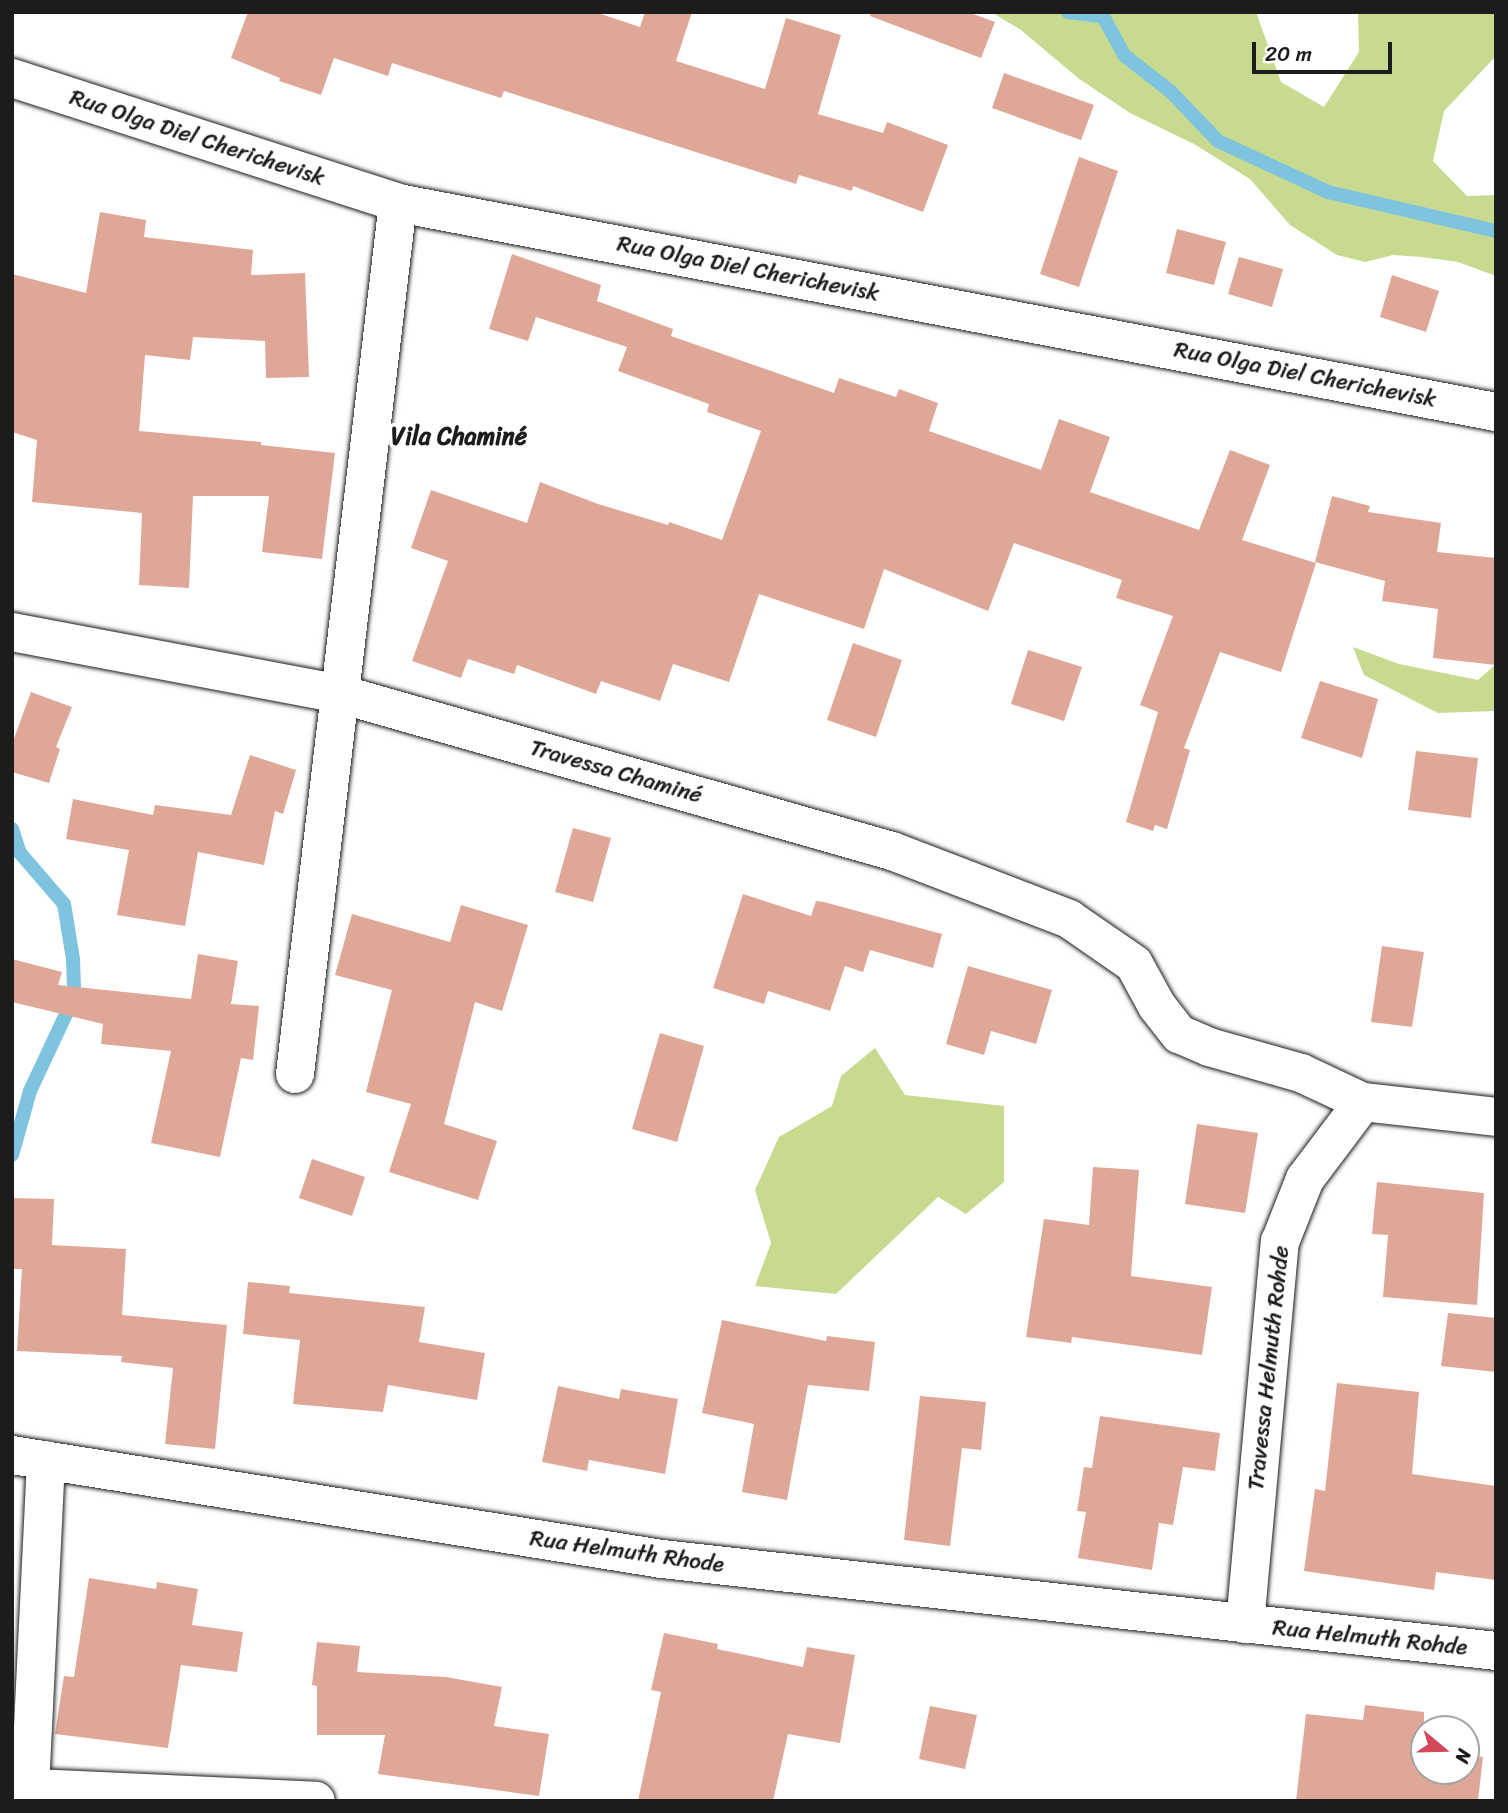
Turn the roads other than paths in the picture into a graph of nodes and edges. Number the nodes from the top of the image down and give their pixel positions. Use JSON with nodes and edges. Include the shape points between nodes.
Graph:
{"nodes":[{"id":1,"x":12,"y":78,"type":"edge"},
{"id":2,"x":398,"y":203,"type":"junction"},
{"id":3,"x":1496,"y":412,"type":"edge"},
{"id":4,"x":12,"y":632,"type":"edge"},
{"id":5,"x":340,"y":694,"type":"junction"},
{"id":6,"x":295,"y":1074,"type":"dead end"},
{"id":7,"x":1363,"y":1102,"type":"junction"},
{"id":8,"x":1496,"y":1116,"type":"edge"},
{"id":9,"x":29,"y":1457,"type":"edge"},
{"id":10,"x":1245,"y":1624,"type":"junction"},
{"id":11,"x":1496,"y":1651,"type":"edge"},
{"id":12,"x":25,"y":1792,"type":"edge"},
{"id":13,"x":316,"y":1801,"type":"edge"}],
"edges":[{"from":1,"to":2,"type":"street","name":"Rua Olga Diel Cherichevisk"},
{"from":2,"to":3,"type":"street","name":"Rua Olga Diel Cherichevisk"},
{"from":2,"to":5,"type":"street"},
{"from":4,"to":5,"type":"street","name":"Travessa Chaminé"},
{"from":5,"to":6,"type":"street"},
{"from":5,"to":7,"type":"street","name":"Travessa Chaminé","via":[[892,851],[1069,919],[1134,964],[1179,1034],[1301,1073]]},
{"from":7,"to":8,"type":"street"},
{"from":7,"to":10,"type":"street","name":"Travessa Helmuth Rohde","via":[[1305,1179],[1280,1242]]},
{"from":9,"to":10,"type":"street","name":"Rua Helmuth Rhode","via":[[662,1559]]},
{"from":9,"to":12,"type":"street"},
{"from":10,"to":11,"type":"street","name":"Rua Helmuth Rohde"},
{"from":12,"to":13,"type":"street"}]}
